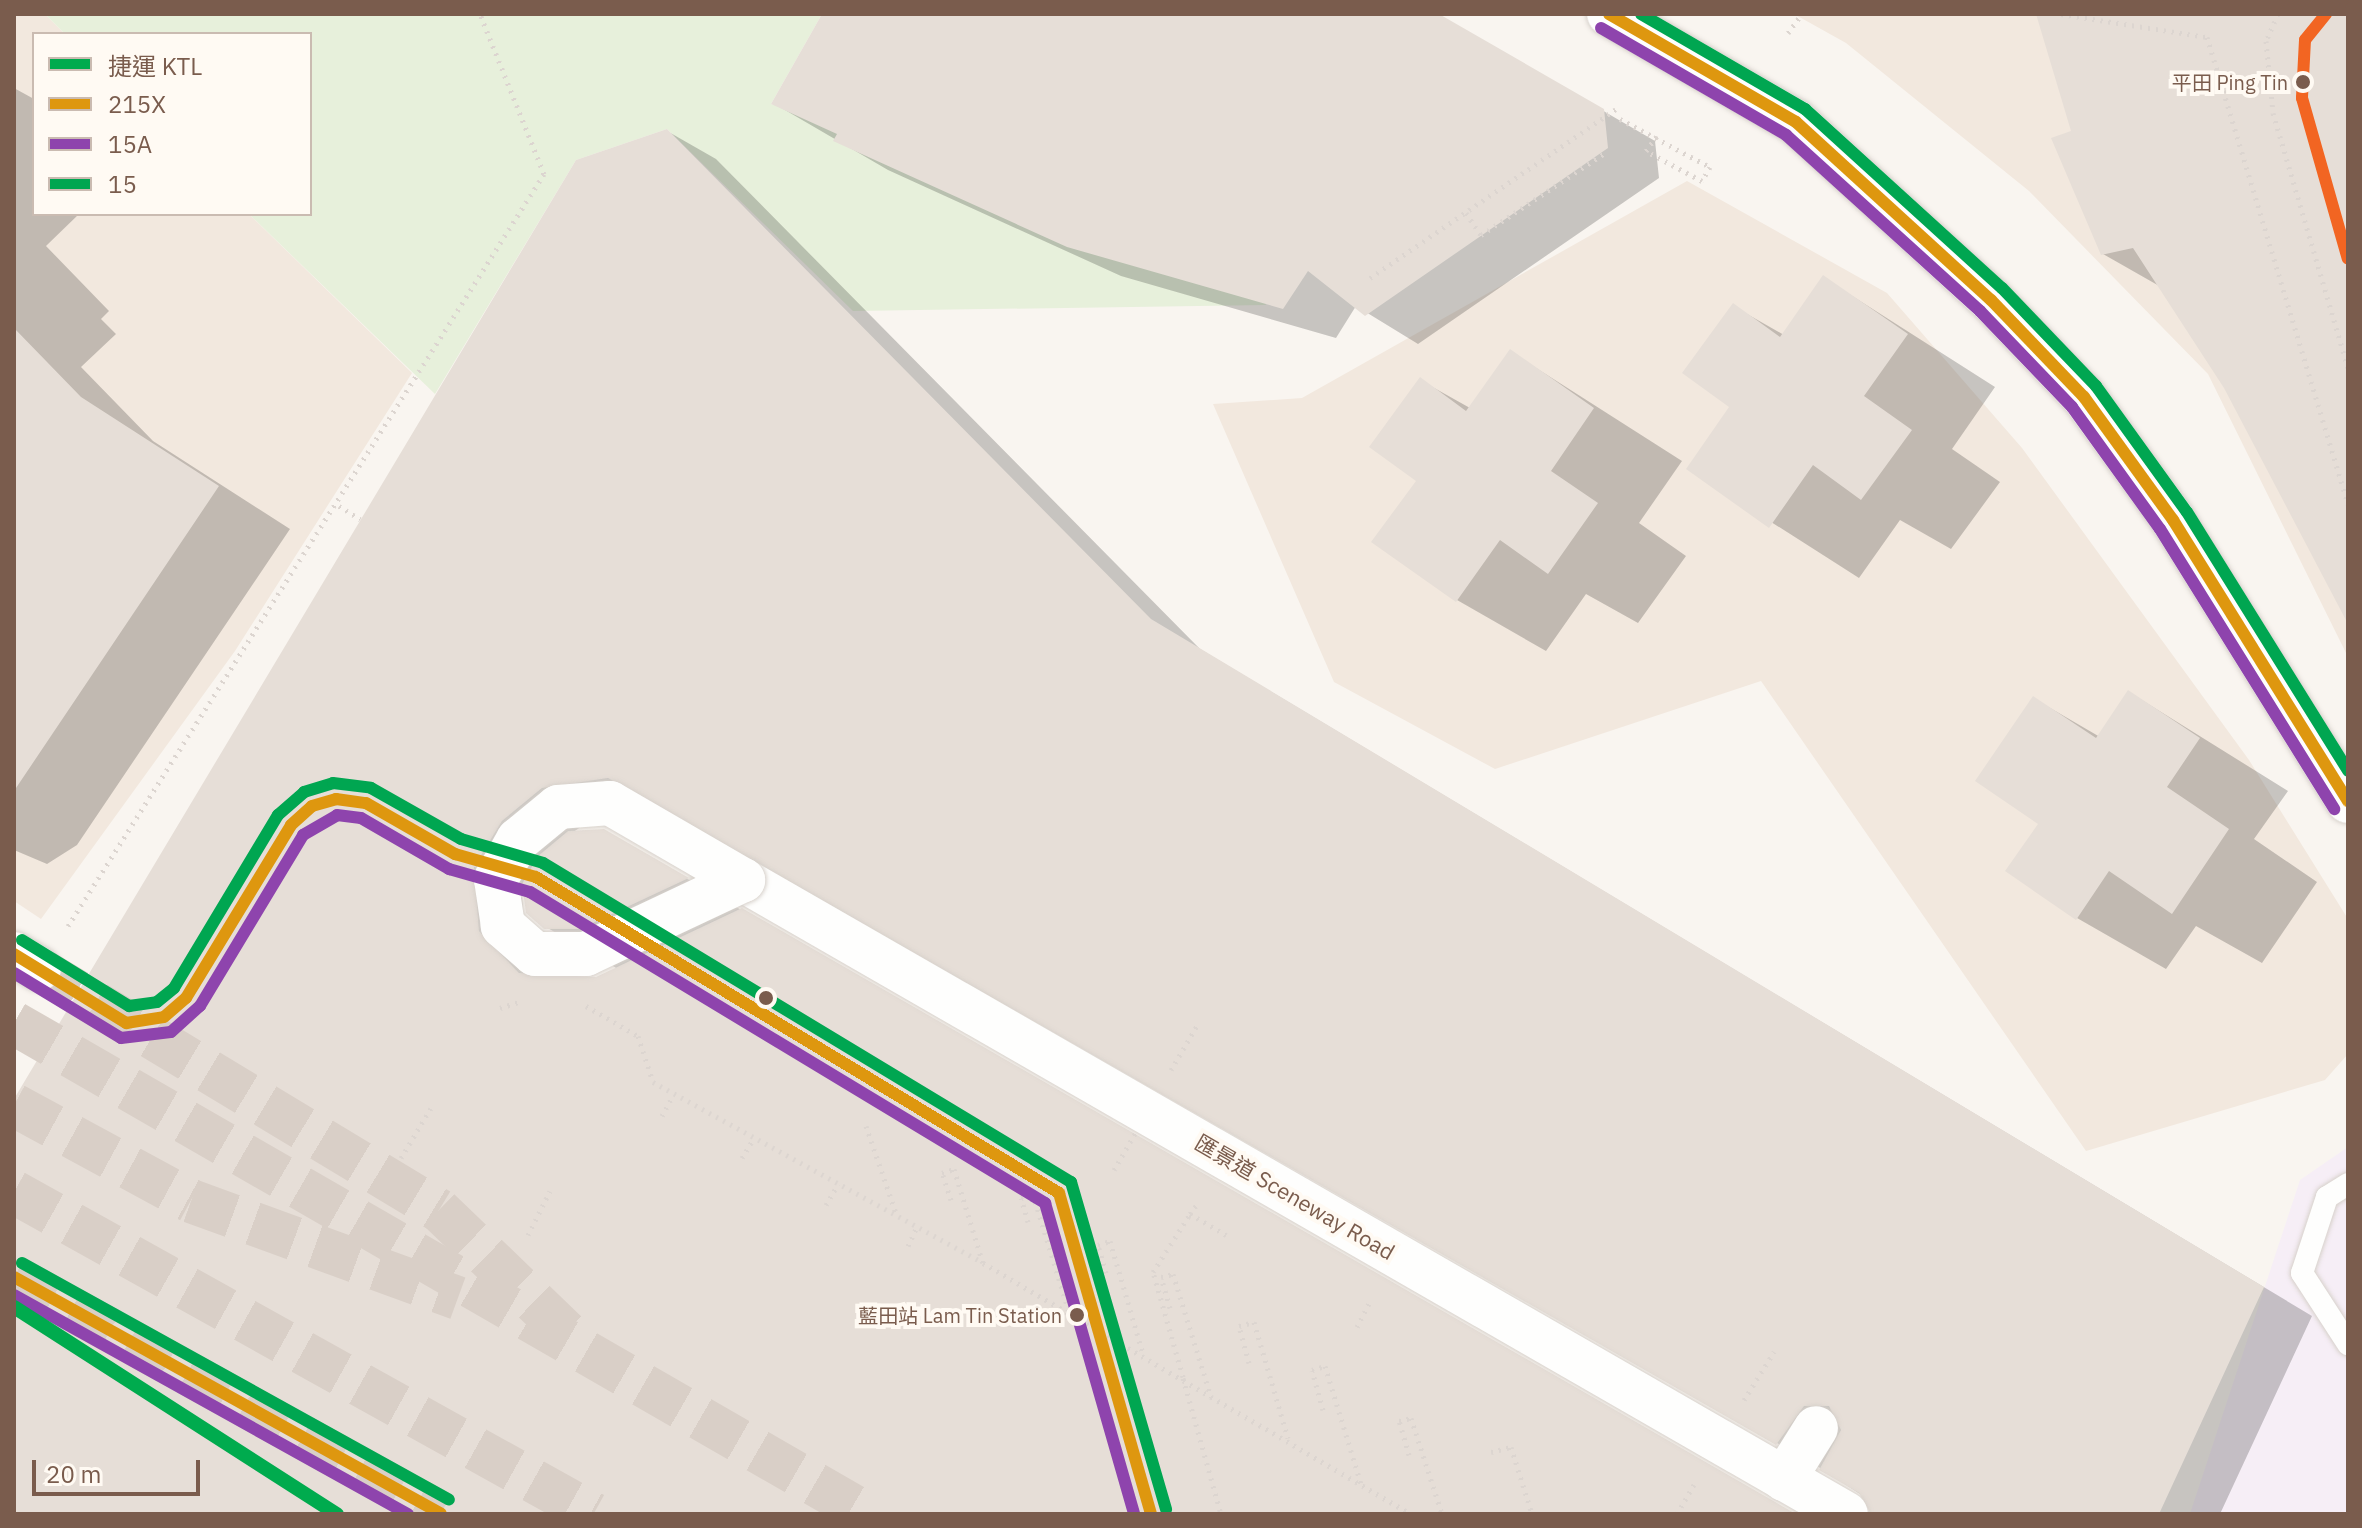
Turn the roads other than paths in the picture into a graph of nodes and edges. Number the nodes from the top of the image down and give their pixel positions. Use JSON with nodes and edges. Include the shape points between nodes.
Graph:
{"nodes":[{"id":1,"x":1609,"y":14,"type":"edge"},
{"id":2,"x":2348,"y":801,"type":"edge"},
{"id":3,"x":743,"y":880,"type":"junction"},
{"id":4,"x":2348,"y":1184,"type":"edge"},
{"id":5,"x":2348,"y":1344,"type":"edge"},
{"id":6,"x":1816,"y":1428,"type":"dead end"},
{"id":7,"x":1784,"y":1479,"type":"junction"},
{"id":8,"x":1846,"y":1514,"type":"edge"}],
"edges":[{"from":1,"to":2,"type":"street","via":[[1796,122],[1991,300],[2084,397],[2173,520]]},
{"from":3,"to":3,"type":"street","name":"匯景道 Sceneway Road","bridge":true,"via":[[610,803],[558,807],[518,840],[496,879],[503,926],[535,954],[586,954]]},
{"from":3,"to":7,"type":"street","name":"匯景道 Sceneway Road"},
{"from":4,"to":5,"type":"lane","via":[[2327,1197],[2302,1273]]},
{"from":6,"to":7,"type":"street"},
{"from":7,"to":8,"type":"street","name":"匯景道 Sceneway Road"}]}
